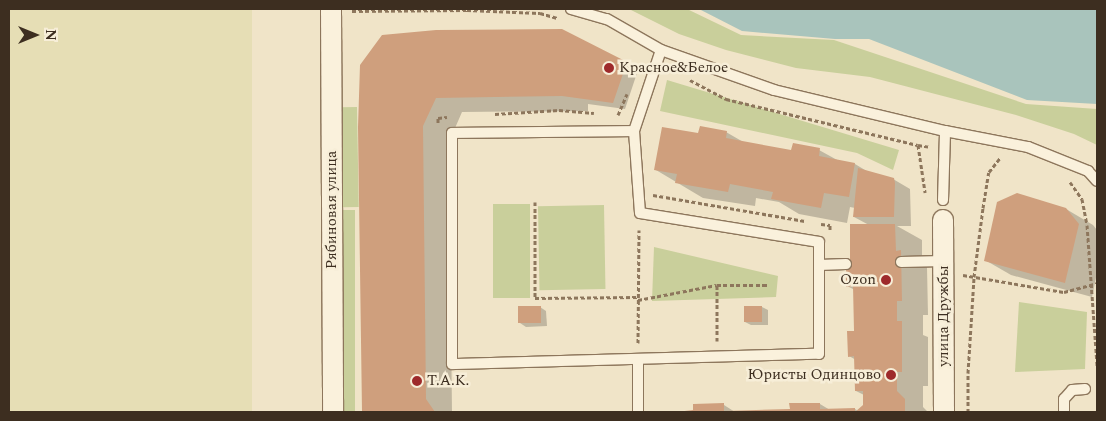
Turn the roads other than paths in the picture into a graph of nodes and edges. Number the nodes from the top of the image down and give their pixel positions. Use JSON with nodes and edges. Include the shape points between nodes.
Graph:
{"nodes":[{"id":1,"x":331,"y":9,"type":"edge"},
{"id":2,"x":571,"y":9,"type":"edge"},
{"id":3,"x":661,"y":50,"type":"junction"},
{"id":4,"x":634,"y":131,"type":"junction"},
{"id":5,"x":945,"y":131,"type":"junction"},
{"id":6,"x":1097,"y":181,"type":"edge"},
{"id":7,"x":943,"y":210,"type":"joint"},
{"id":8,"x":901,"y":262,"type":"dead end"},
{"id":9,"x":846,"y":264,"type":"dead end"},
{"id":10,"x":824,"y":265,"type":"junction"},
{"id":11,"x":943,"y":266,"type":"junction"},
{"id":12,"x":638,"y":359,"type":"junction"},
{"id":13,"x":1085,"y":389,"type":"dead end"},
{"id":14,"x":333,"y":412,"type":"edge"},
{"id":15,"x":638,"y":412,"type":"edge"},
{"id":16,"x":944,"y":412,"type":"edge"},
{"id":17,"x":1064,"y":412,"type":"edge"}],
"edges":[{"from":1,"to":14,"type":"street","name":"Рябиновая улица"},
{"from":2,"to":3,"type":"lane","via":[[607,19]]},
{"from":3,"to":4,"type":"lane"},
{"from":3,"to":5,"type":"lane","via":[[774,90]]},
{"from":4,"to":10,"type":"lane","via":[[640,213],[819,242]]},
{"from":4,"to":12,"type":"lane","via":[[452,133],[452,364]]},
{"from":5,"to":6,"type":"lane","via":[[1028,148],[1088,171]]},
{"from":5,"to":7,"type":"lane"},
{"from":7,"to":11,"type":"street","name":"улица Дружбы"},
{"from":8,"to":11,"type":"lane"},
{"from":9,"to":10,"type":"lane"},
{"from":10,"to":12,"type":"lane","via":[[819,354]]},
{"from":11,"to":16,"type":"street","name":"улица Дружбы"},
{"from":12,"to":15,"type":"lane"},
{"from":13,"to":17,"type":"lane","via":[[1072,390],[1064,399]]}]}
